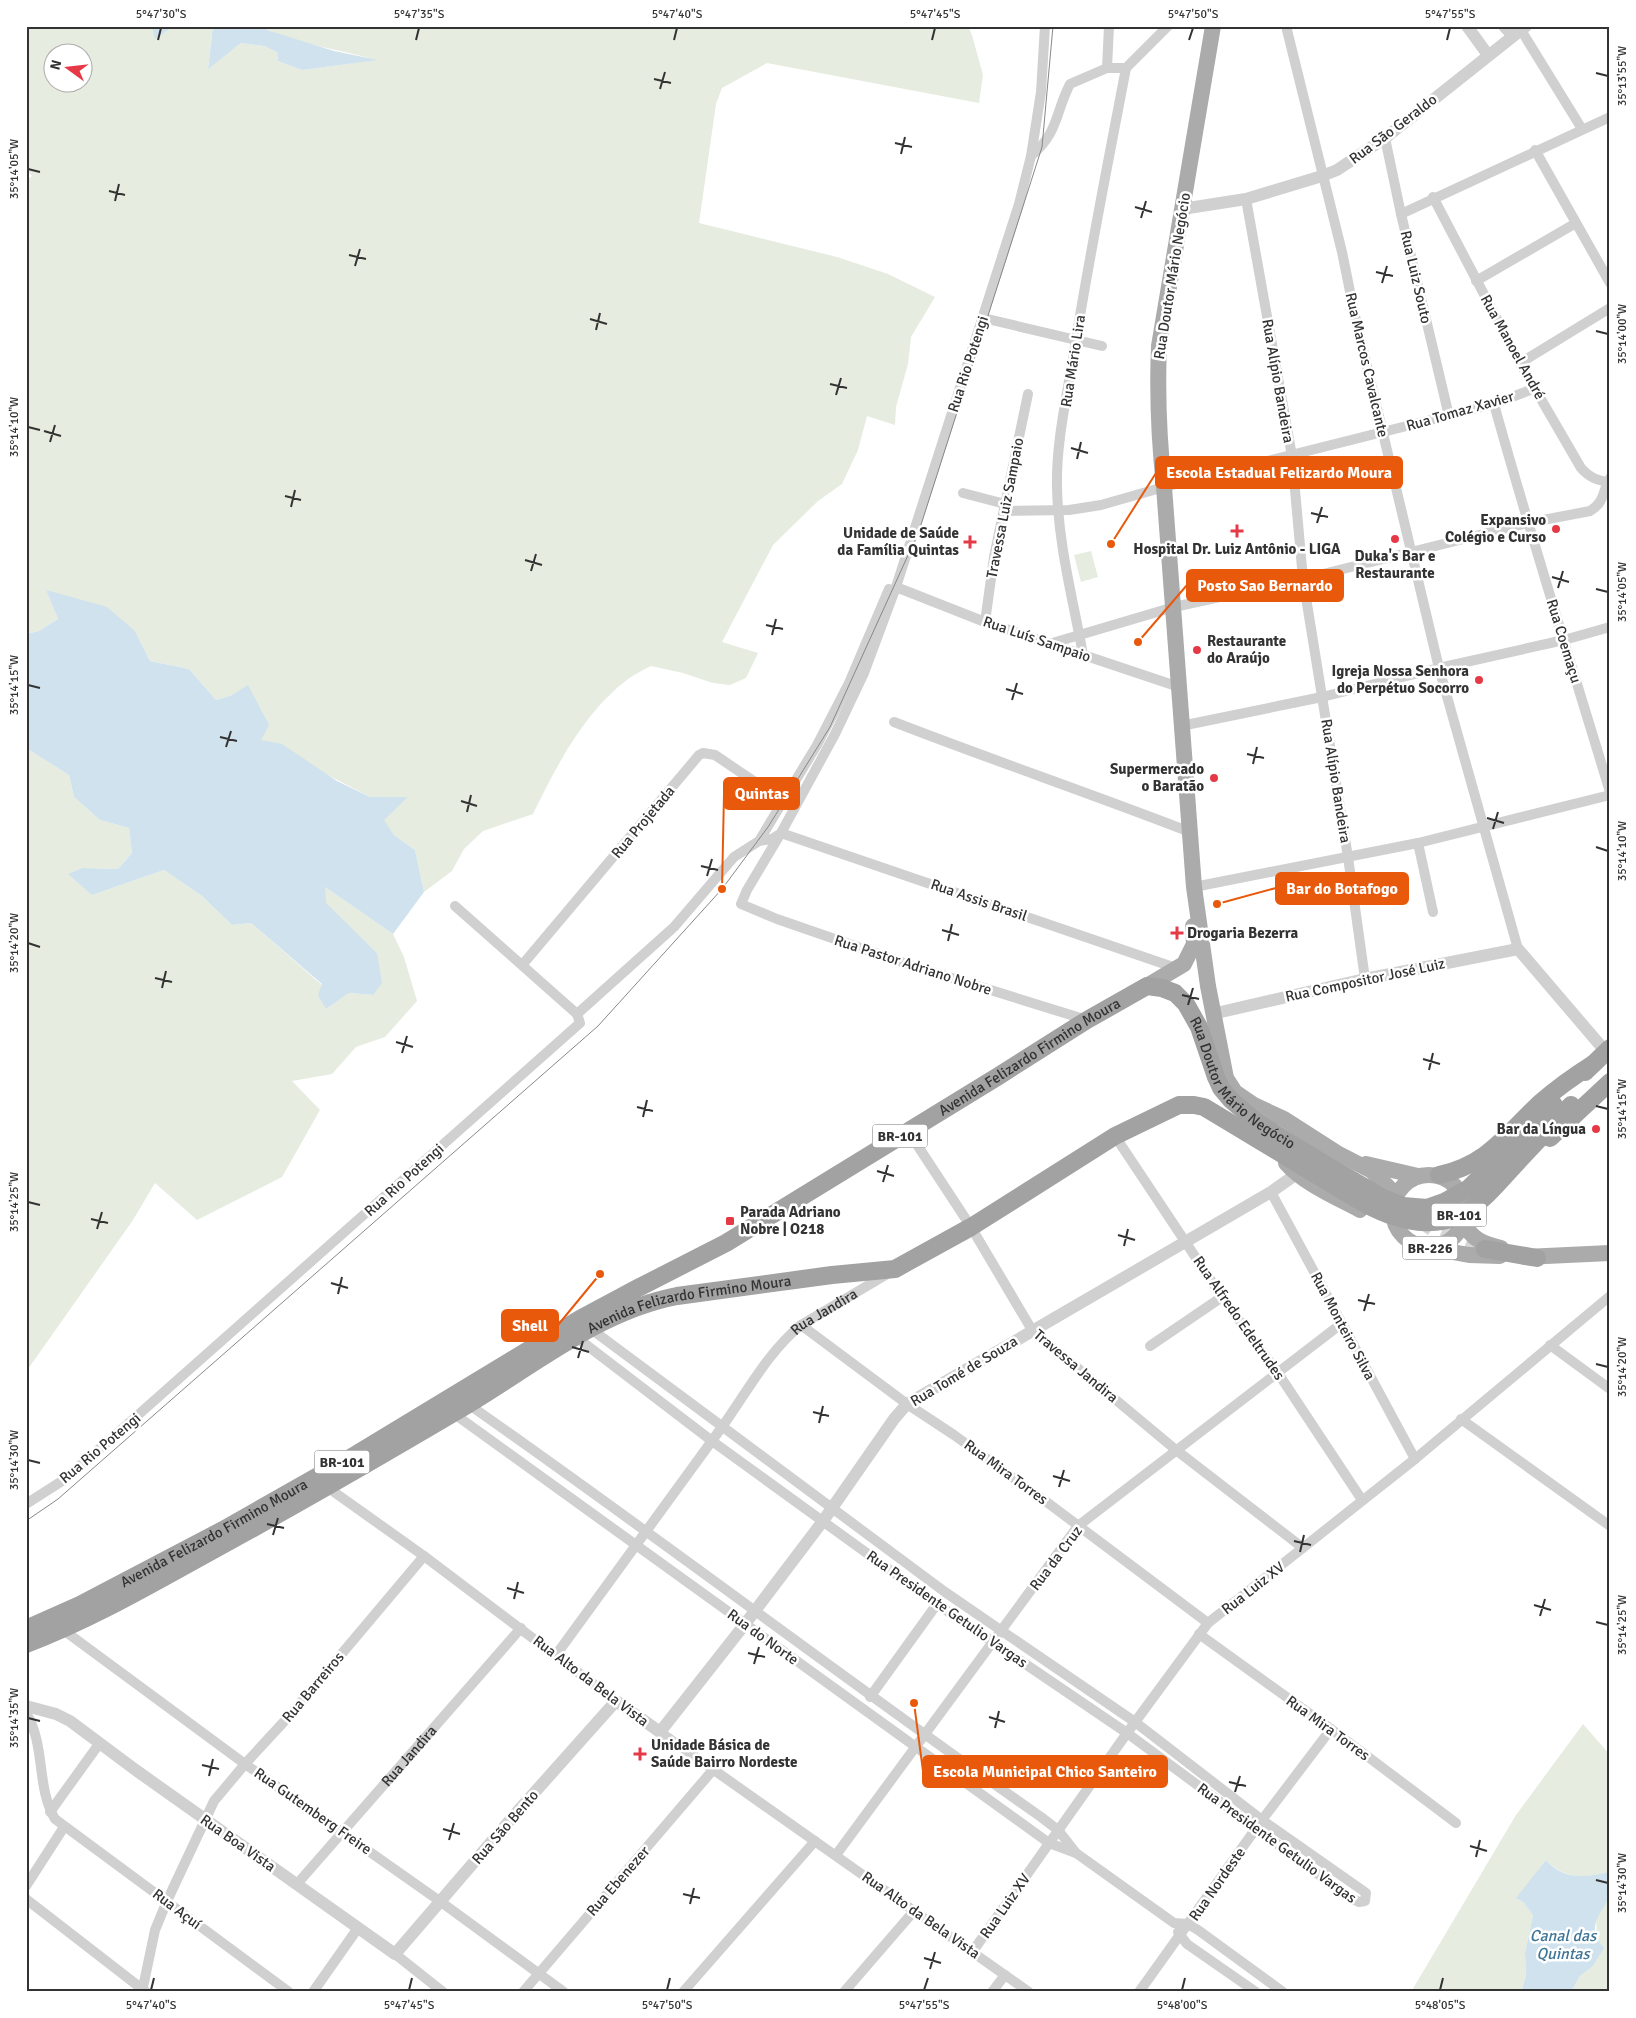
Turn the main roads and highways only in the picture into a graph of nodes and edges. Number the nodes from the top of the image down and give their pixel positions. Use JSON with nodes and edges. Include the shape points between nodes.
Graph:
{"nodes":[{"id":1,"x":1214,"y":26,"type":"edge"},
{"id":2,"x":1194,"y":887,"type":"junction"},
{"id":3,"x":1147,"y":986,"type":"junction"},
{"id":4,"x":1608,"y":1050,"type":"edge"},
{"id":5,"x":1593,"y":1064,"type":"junction"},
{"id":6,"x":1610,"y":1069,"type":"edge"},
{"id":7,"x":1610,"y":1082,"type":"edge"},
{"id":8,"x":1231,"y":1100,"type":"junction"},
{"id":9,"x":1562,"y":1105,"type":"junction"},
{"id":10,"x":1204,"y":1107,"type":"joint"},
{"id":11,"x":1300,"y":1140,"type":"dead end"},
{"id":12,"x":1356,"y":1163,"type":"junction"},
{"id":13,"x":1311,"y":1170,"type":"junction"},
{"id":14,"x":1439,"y":1175,"type":"junction"},
{"id":15,"x":1418,"y":1176,"type":"junction"},
{"id":16,"x":1396,"y":1195,"type":"junction"},
{"id":17,"x":1464,"y":1220,"type":"junction"},
{"id":18,"x":1399,"y":1231,"type":"junction"},
{"id":19,"x":1430,"y":1248,"type":"junction"},
{"id":20,"x":1485,"y":1249,"type":"tunnel mouth"},
{"id":21,"x":1606,"y":1250,"type":"edge"},
{"id":22,"x":1537,"y":1258,"type":"junction"},
{"id":23,"x":894,"y":1269,"type":"joint"},
{"id":24,"x":26,"y":1630,"type":"edge"},
{"id":25,"x":26,"y":1644,"type":"edge"}],
"edges":[{"from":1,"to":2,"type":"main road","name":"Rua Doutor Mário Negócio","via":[[1159,346],[1158,378],[1160,446]]},
{"from":2,"to":3,"type":"main road","name":"Rua Doutor Mário Negócio","via":[[1194,944],[1184,964]]},
{"from":2,"to":12,"type":"main road","name":"Rua Doutor Mário Negócio","via":[[1212,1014],[1226,1078],[1235,1092],[1254,1105],[1284,1119]]},
{"from":3,"to":8,"type":"highway","name":"Rua Doutor Mário Negócio","number":"BR-101","via":[[1175,993],[1186,1004],[1199,1027],[1221,1088]]},
{"from":3,"to":24,"type":"highway","name":"Avenida Felizardo Firmino Moura","number":"BR-101","via":[[726,1244],[580,1319],[288,1494],[124,1583]]},
{"from":4,"to":5,"type":"highway","number":"BR-101"},
{"from":5,"to":9,"type":"highway","number":"BR-101"},
{"from":5,"to":14,"type":"highway","via":[[1565,1082],[1490,1152],[1458,1171]]},
{"from":6,"to":9,"type":"highway","number":"BR-101"},
{"from":7,"to":17,"type":"highway","via":[[1489,1200]]},
{"from":8,"to":11,"type":"highway"},
{"from":8,"to":13,"type":"highway","name":"Rua Doutor Mário Negócio","number":"BR-101"},
{"from":9,"to":13,"type":"highway","number":"BR-101","bridge":true,"via":[[1469,1188],[1427,1208],[1403,1206]]},
{"from":10,"to":13,"type":"highway","name":"Rua Doutor Mário Negócio","number":"BR-101"},
{"from":10,"to":23,"type":"highway","name":"Rua Jandira","number":"BR-101","via":[[1179,1105],[1115,1136],[971,1227]]},
{"from":12,"to":15,"type":"main road","name":"Rua Doutor Mário Negócio"},
{"from":12,"to":16,"type":"main road","name":"Rua Doutor Mário Negócio","via":[[1372,1172]]},
{"from":13,"to":18,"type":"main road","via":[[1325,1191]]},
{"from":14,"to":15,"type":"main road"},
{"from":14,"to":17,"type":"main road","number":"BR-226","via":[[1457,1187],[1464,1202]]},
{"from":15,"to":16,"type":"main road"},
{"from":16,"to":18,"type":"main road","number":"BR-226","via":[[1392,1212]]},
{"from":17,"to":19,"type":"main road","number":"BR-226","via":[[1457,1235]]},
{"from":17,"to":22,"type":"main road","number":"BR-226","via":[[1467,1232],[1476,1240]]},
{"from":18,"to":19,"type":"main road","number":"BR-226","via":[[1414,1244]]},
{"from":19,"to":22,"type":"main road","number":"BR-226","via":[[1469,1255]]},
{"from":20,"to":22,"type":"highway"},
{"from":21,"to":22,"type":"main road","number":"BR-226"},
{"from":23,"to":25,"type":"highway","name":"Avenida Felizardo Firmino Moura","number":"BR-101","via":[[655,1300],[618,1315],[327,1487],[122,1600]]}]}
